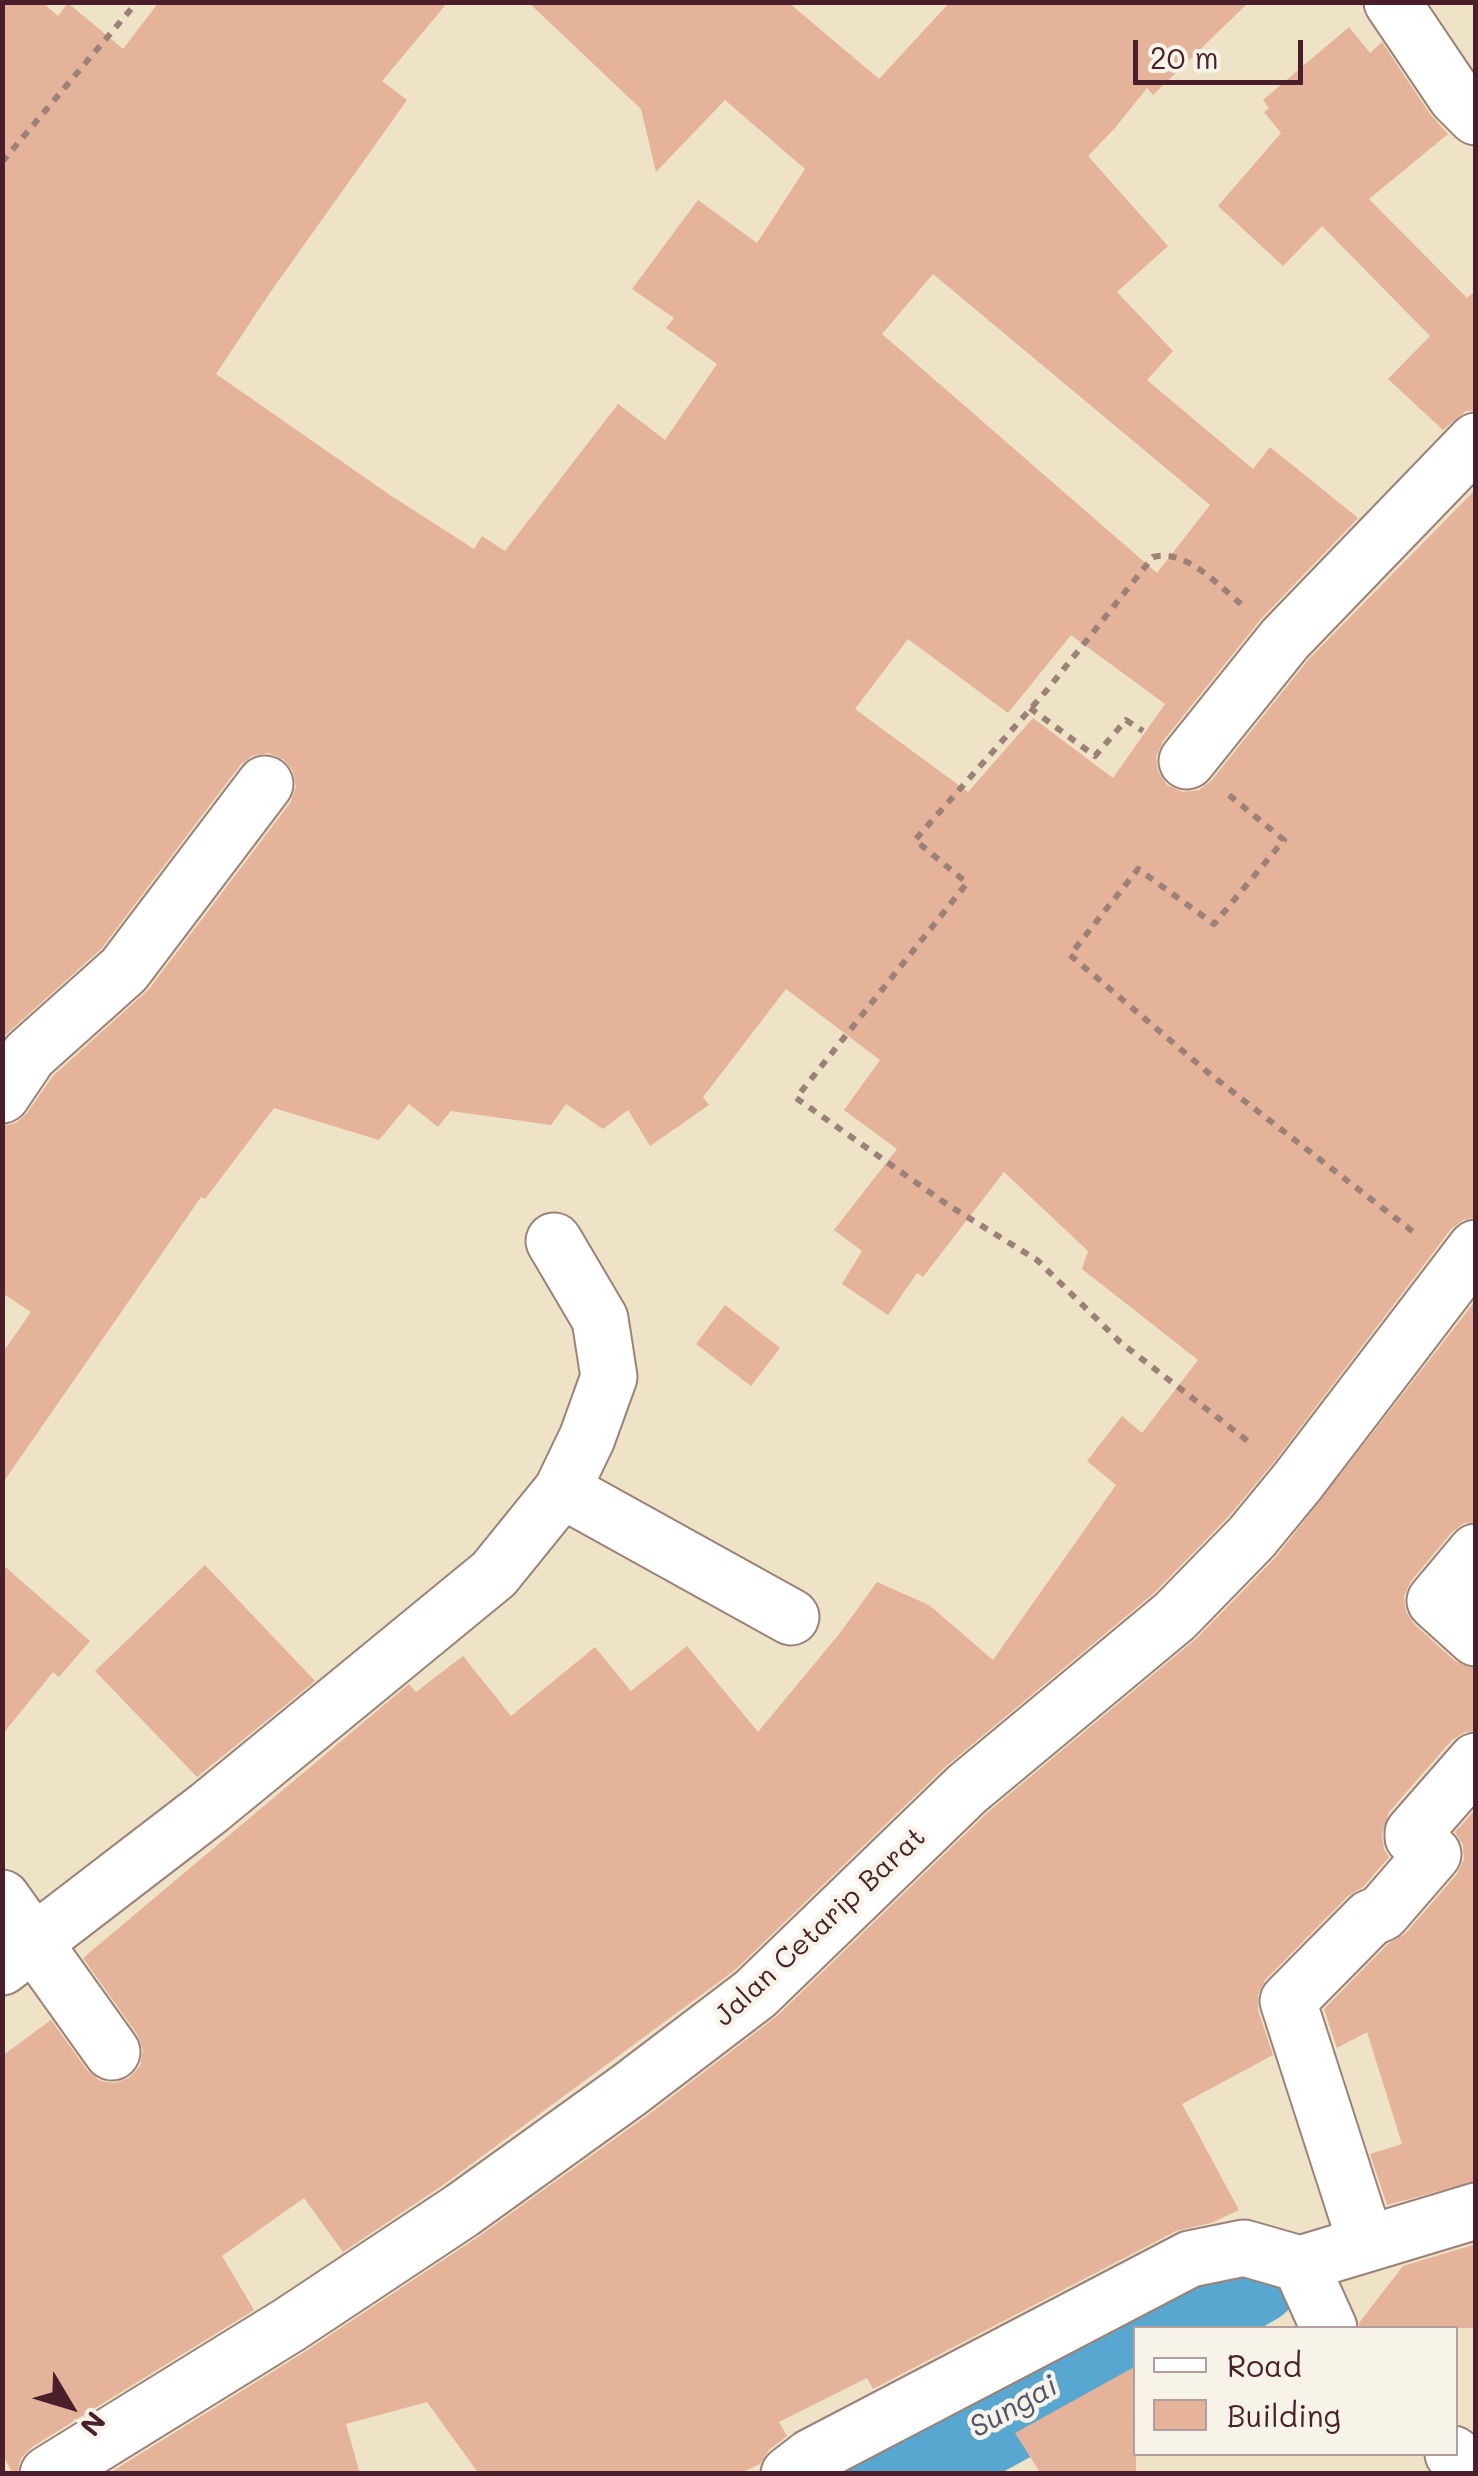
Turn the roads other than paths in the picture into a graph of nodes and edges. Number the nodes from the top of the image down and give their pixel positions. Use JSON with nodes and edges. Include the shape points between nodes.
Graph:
{"nodes":[{"id":1,"x":1392,"y":2,"type":"edge"},
{"id":2,"x":1476,"y":118,"type":"edge"},
{"id":3,"x":1476,"y":441,"type":"edge"},
{"id":4,"x":1188,"y":760,"type":"road end"},
{"id":5,"x":265,"y":784,"type":"dead end"},
{"id":6,"x":2,"y":1094,"type":"edge"},
{"id":7,"x":554,"y":1241,"type":"dead end"},
{"id":8,"x":1468,"y":1258,"type":"edge"},
{"id":9,"x":562,"y":1490,"type":"junction"},
{"id":10,"x":1476,"y":1552,"type":"edge"},
{"id":11,"x":791,"y":1617,"type":"dead end"},
{"id":12,"x":1476,"y":1638,"type":"edge"},
{"id":13,"x":1476,"y":1760,"type":"edge"},
{"id":14,"x":2,"y":1898,"type":"edge"},
{"id":15,"x":19,"y":1954,"type":"edge"},
{"id":16,"x":112,"y":2052,"type":"dead end"},
{"id":17,"x":1476,"y":2211,"type":"edge"},
{"id":18,"x":1366,"y":2243,"type":"junction"},
{"id":19,"x":1300,"y":2264,"type":"junction"},
{"id":20,"x":1327,"y":2326,"type":"edge"},
{"id":21,"x":1455,"y":2456,"type":"edge"},
{"id":22,"x":48,"y":2474,"type":"edge"},
{"id":23,"x":789,"y":2474,"type":"edge"},
{"id":24,"x":1476,"y":2474,"type":"edge"}],
"edges":[{"from":1,"to":2,"type":"street"},
{"from":3,"to":4,"type":"street","via":[[1285,639]]},
{"from":5,"to":6,"type":"street","via":[[124,970],[29,1055]]},
{"from":7,"to":9,"type":"street","via":[[600,1319],[609,1377]]},
{"from":8,"to":22,"type":"street","name":"Jalan Cetarip Barat","via":[[1298,1481],[1176,1616],[967,1789],[754,1994],[461,2211]]},
{"from":9,"to":11,"type":"street"},
{"from":9,"to":15,"type":"street","via":[[494,1574]]},
{"from":10,"to":12,"type":"street","via":[[1435,1601]]},
{"from":13,"to":18,"type":"street","via":[[1414,1832],[1433,1854],[1382,1914],[1370,1918],[1288,2001]]},
{"from":14,"to":15,"type":"street"},
{"from":15,"to":16,"type":"street"},
{"from":17,"to":18,"type":"street"},
{"from":18,"to":19,"type":"street"},
{"from":19,"to":20,"type":"street"},
{"from":19,"to":23,"type":"street","via":[[1244,2248],[1190,2259]]},
{"from":21,"to":24,"type":"street"}]}
